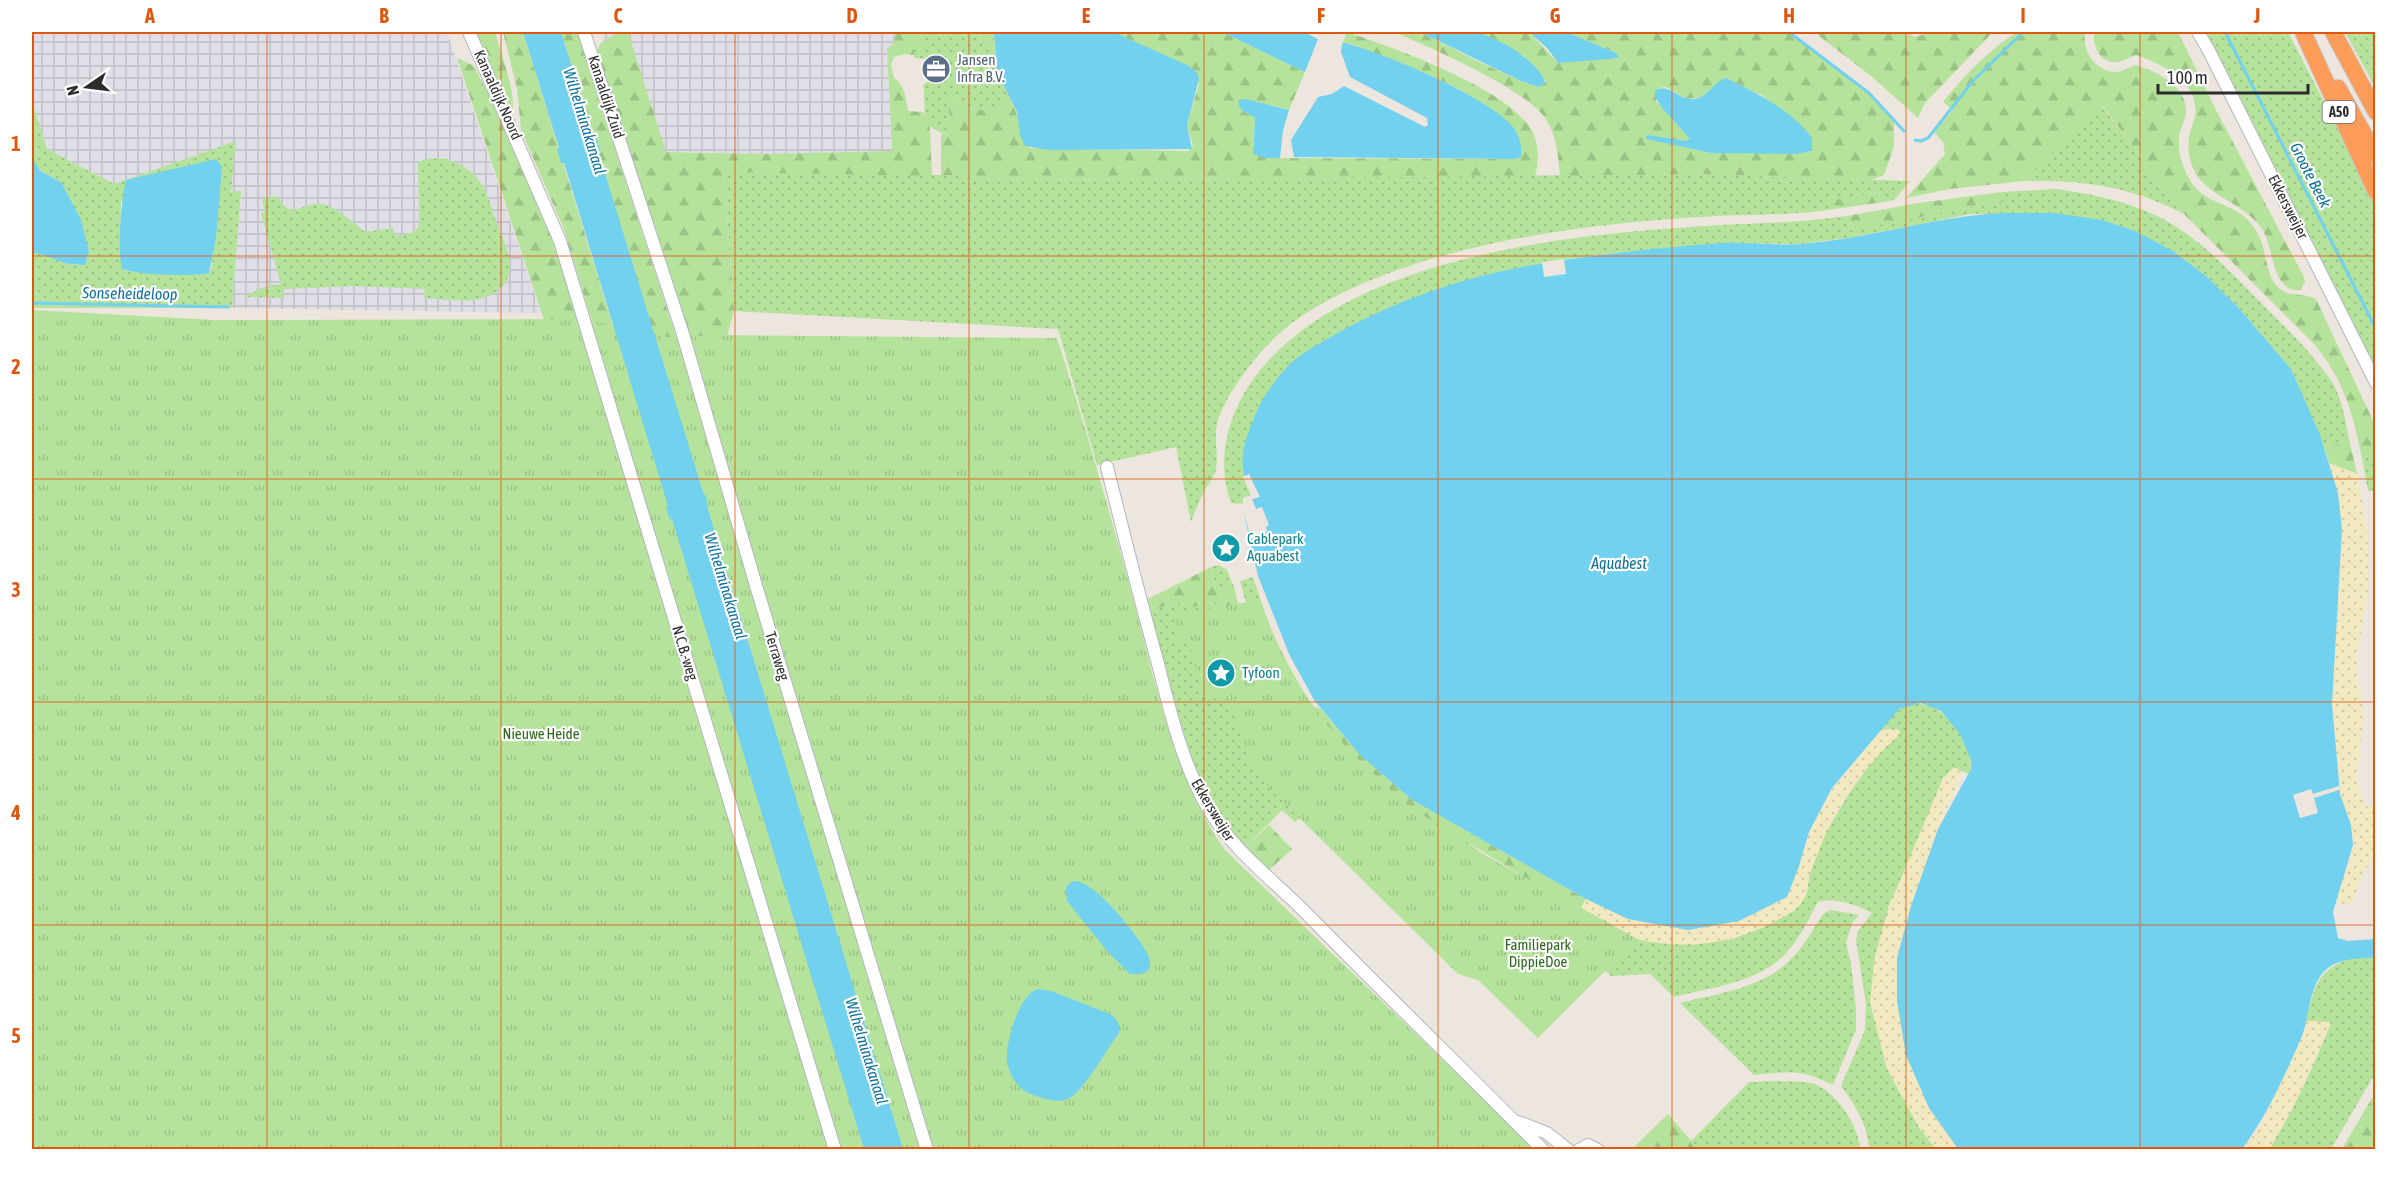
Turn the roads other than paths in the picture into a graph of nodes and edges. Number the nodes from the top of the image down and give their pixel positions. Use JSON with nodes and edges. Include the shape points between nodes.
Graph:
{"nodes":[{"id":1,"x":470,"y":32,"type":"edge"},
{"id":2,"x":584,"y":32,"type":"edge"},
{"id":3,"x":2198,"y":32,"type":"edge"},
{"id":4,"x":2303,"y":32,"type":"edge"},
{"id":5,"x":2308,"y":32,"type":"edge"},
{"id":6,"x":2333,"y":32,"type":"edge"},
{"id":7,"x":2376,"y":111,"type":"edge"},
{"id":8,"x":2376,"y":156,"type":"edge"},
{"id":9,"x":526,"y":159,"type":"joint"},
{"id":10,"x":627,"y":162,"type":"joint"},
{"id":11,"x":2376,"y":192,"type":"edge"},
{"id":12,"x":2376,"y":383,"type":"edge"},
{"id":13,"x":1107,"y":466,"type":"dead end"},
{"id":14,"x":1514,"y":1121,"type":"junction"},
{"id":15,"x":835,"y":1149,"type":"edge"},
{"id":16,"x":927,"y":1149,"type":"edge"},
{"id":17,"x":1543,"y":1149,"type":"edge"},
{"id":18,"x":1553,"y":1149,"type":"edge"},
{"id":19,"x":1568,"y":1149,"type":"edge"},
{"id":20,"x":1579,"y":1149,"type":"edge"},
{"id":21,"x":1598,"y":1149,"type":"edge"}],
"edges":[{"from":1,"to":9,"type":"street","name":"Kanaaldijk Noord"},
{"from":2,"to":10,"type":"street","name":"Kanaaldijk Zuid"},
{"from":3,"to":12,"type":"street","name":"Ekkersweijer"},
{"from":4,"to":11,"type":"highway","number":"A50"},
{"from":5,"to":8,"type":"highway","number":"A50"},
{"from":6,"to":7,"type":"highway","number":"A50"},
{"from":9,"to":15,"type":"street","name":"N.C.B.-weg","via":[[560,241]]},
{"from":10,"to":16,"type":"street","name":"Terraweg","via":[[682,331]]},
{"from":13,"to":14,"type":"street","name":"Ekkersweijer","via":[[1184,754],[1225,835]]},
{"from":14,"to":17,"type":"street","name":"Ekkersweijer"},
{"from":14,"to":18,"type":"street","name":"Ekkersweijer"},
{"from":14,"to":19,"type":"street","name":"Ekkersweijer","via":[[1547,1133]]},
{"from":20,"to":21,"type":"street","via":[[1588,1144]]}]}
